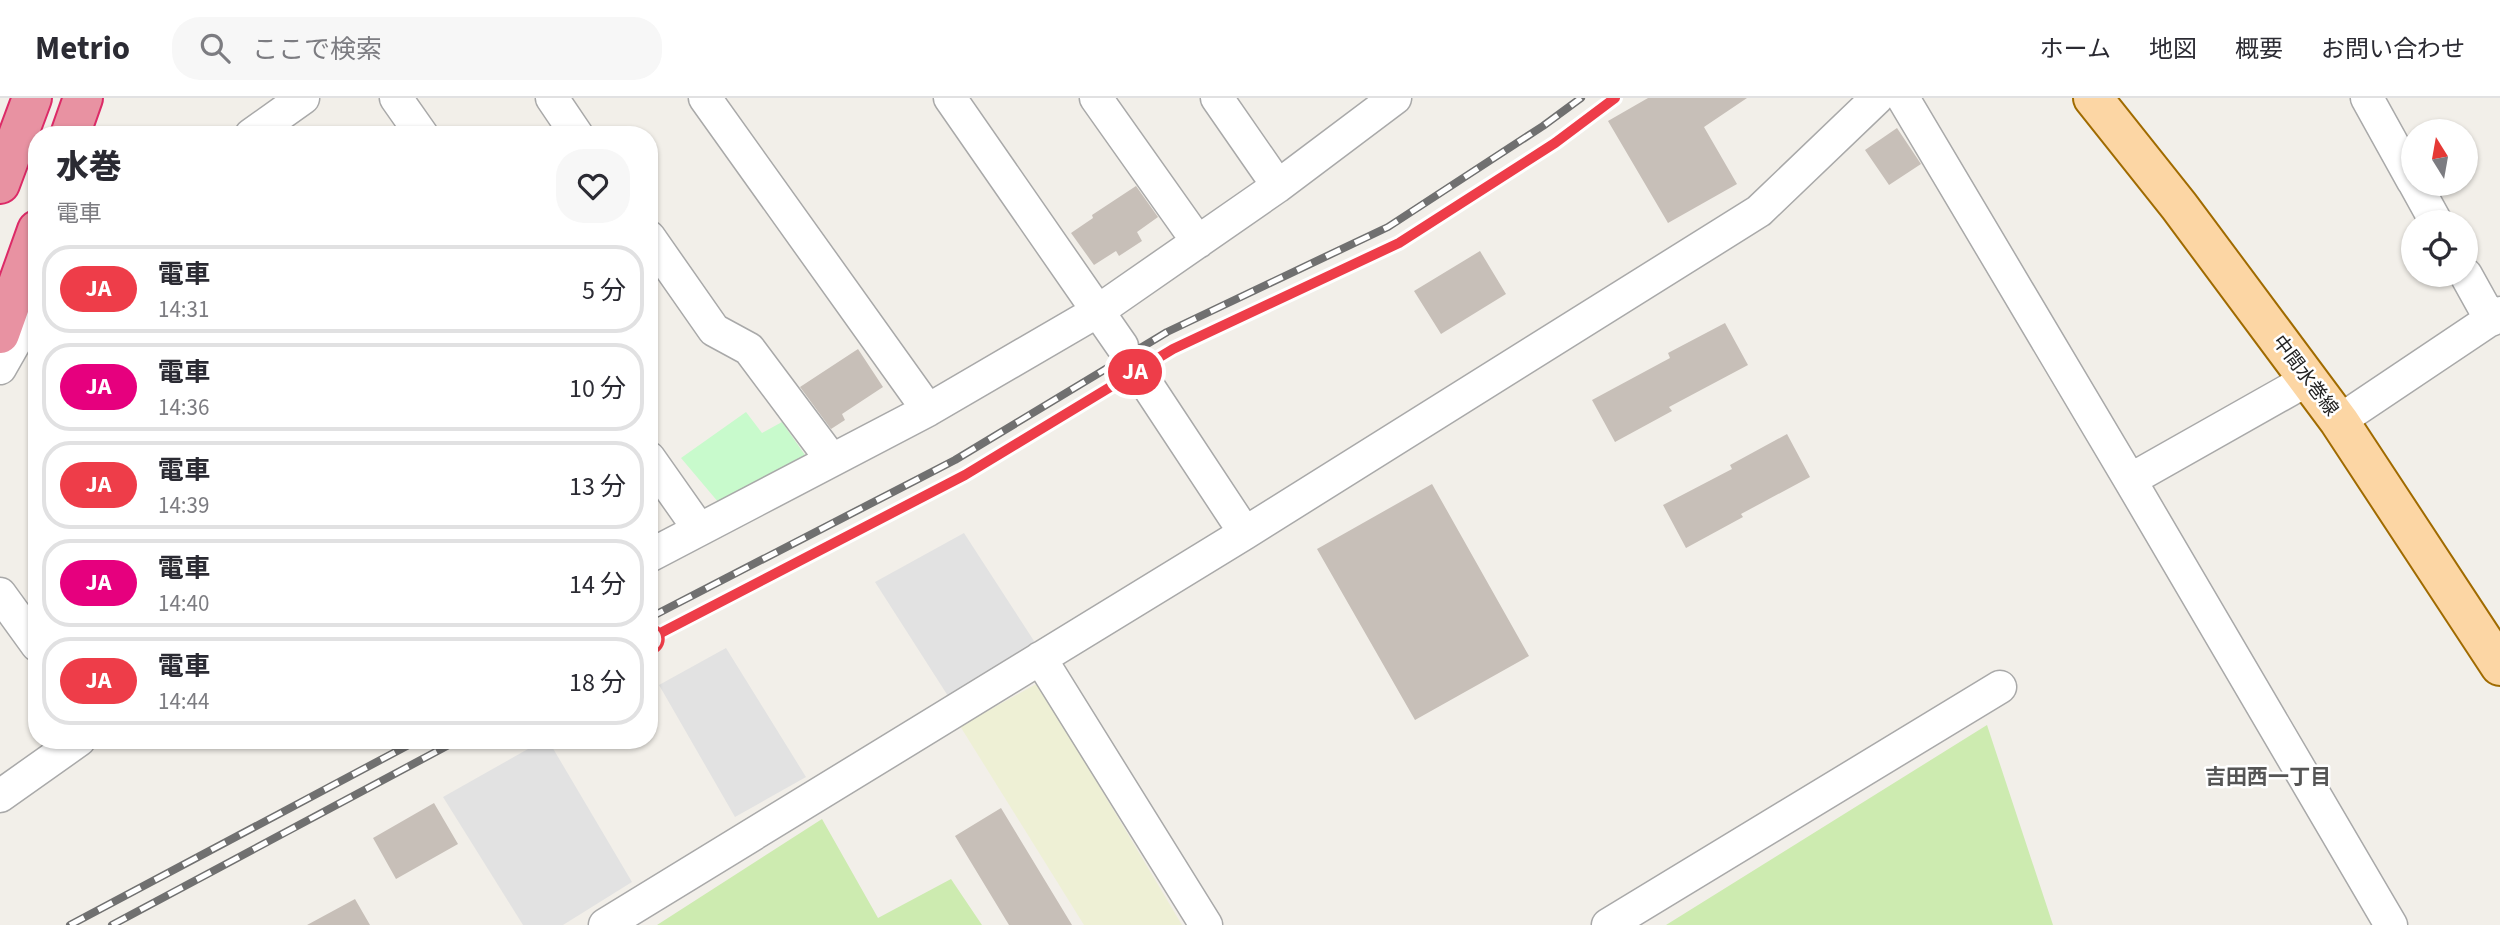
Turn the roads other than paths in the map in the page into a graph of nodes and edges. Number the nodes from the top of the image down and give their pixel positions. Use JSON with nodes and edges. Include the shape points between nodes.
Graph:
{"nodes":[{"id":1,"x":32,"y":98,"type":"edge"},
{"id":2,"x":83,"y":98,"type":"edge"},
{"id":3,"x":303,"y":98,"type":"edge"},
{"id":4,"x":396,"y":98,"type":"edge"},
{"id":5,"x":552,"y":98,"type":"edge"},
{"id":6,"x":705,"y":98,"type":"edge"},
{"id":7,"x":950,"y":98,"type":"edge"},
{"id":8,"x":1096,"y":98,"type":"edge"},
{"id":9,"x":1217,"y":98,"type":"edge"},
{"id":10,"x":1395,"y":98,"type":"edge"},
{"id":11,"x":1877,"y":98,"type":"edge"},
{"id":12,"x":1903,"y":98,"type":"edge"},
{"id":13,"x":2093,"y":98,"type":"edge"},
{"id":14,"x":2367,"y":98,"type":"edge"},
{"id":15,"x":73,"y":126,"type":"edge"},
{"id":16,"x":267,"y":126,"type":"edge"},
{"id":17,"x":416,"y":126,"type":"edge"},
{"id":18,"x":572,"y":126,"type":"edge"},
{"id":19,"x":2401,"y":159,"type":"edge"},
{"id":20,"x":0,"y":184,"type":"edge"},
{"id":21,"x":1278,"y":186,"type":"junction"},
{"id":22,"x":1198,"y":242,"type":"junction"},
{"id":23,"x":658,"y":250,"type":"edge"},
{"id":24,"x":28,"y":255,"type":"edge"},
{"id":25,"x":2474,"y":287,"type":"edge"},
{"id":26,"x":1098,"y":311,"type":"junction"},
{"id":27,"x":2495,"y":317,"type":"edge"},
{"id":28,"x":28,"y":319,"type":"edge"},
{"id":29,"x":0,"y":334,"type":"edge"},
{"id":30,"x":1122,"y":346,"type":"tunnel mouth"},
{"id":31,"x":0,"y":368,"type":"edge"},
{"id":32,"x":1144,"y":380,"type":"tunnel mouth"},
{"id":33,"x":2307,"y":380,"type":"junction"},
{"id":34,"x":928,"y":410,"type":"junction"},
{"id":35,"x":2339,"y":421,"type":"junction"},
{"id":36,"x":832,"y":460,"type":"junction"},
{"id":37,"x":658,"y":470,"type":"edge"},
{"id":38,"x":2130,"y":480,"type":"junction"},
{"id":39,"x":699,"y":529,"type":"junction"},
{"id":40,"x":1245,"y":533,"type":"junction"},
{"id":41,"x":658,"y":551,"type":"edge"},
{"id":42,"x":0,"y":594,"type":"edge"},
{"id":43,"x":28,"y":633,"type":"edge"},
{"id":44,"x":2494,"y":644,"type":"edge"},
{"id":45,"x":1040,"y":658,"type":"junction"},
{"id":46,"x":2000,"y":687,"type":"dead end"},
{"id":47,"x":66,"y":749,"type":"edge"},
{"id":48,"x":0,"y":796,"type":"edge"},
{"id":49,"x":605,"y":925,"type":"edge"},
{"id":50,"x":1206,"y":925,"type":"edge"},
{"id":51,"x":1608,"y":925,"type":"edge"},
{"id":52,"x":2391,"y":925,"type":"edge"}],
"edges":[{"from":1,"to":20,"type":"highway"},
{"from":2,"to":15,"type":"highway"},
{"from":3,"to":16,"type":"street"},
{"from":4,"to":17,"type":"street"},
{"from":5,"to":18,"type":"street"},
{"from":6,"to":34,"type":"street"},
{"from":7,"to":26,"type":"street"},
{"from":8,"to":22,"type":"street"},
{"from":9,"to":21,"type":"street"},
{"from":10,"to":21,"type":"street"},
{"from":11,"to":40,"type":"street","via":[[1759,211]]},
{"from":12,"to":38,"type":"street"},
{"from":13,"to":33,"type":"main road","name":"中間水巻線"},
{"from":14,"to":19,"type":"street"},
{"from":21,"to":22,"type":"street"},
{"from":22,"to":26,"type":"street"},
{"from":23,"to":36,"type":"street","via":[[714,330],[749,349]]},
{"from":24,"to":29,"type":"highway"},
{"from":25,"to":27,"type":"street"},
{"from":26,"to":30,"type":"street"},
{"from":26,"to":34,"type":"street"},
{"from":27,"to":35,"type":"street"},
{"from":28,"to":31,"type":"street"},
{"from":32,"to":40,"type":"street"},
{"from":33,"to":35,"type":"main road","name":"中間水巻線"},
{"from":33,"to":38,"type":"street"},
{"from":34,"to":36,"type":"street"},
{"from":35,"to":44,"type":"main road","name":"中間水巻線"},
{"from":36,"to":39,"type":"street"},
{"from":37,"to":39,"type":"street"},
{"from":38,"to":52,"type":"street"},
{"from":39,"to":41,"type":"street"},
{"from":40,"to":45,"type":"street"},
{"from":42,"to":43,"type":"street"},
{"from":45,"to":49,"type":"street"},
{"from":45,"to":50,"type":"street"},
{"from":46,"to":51,"type":"street"},
{"from":47,"to":48,"type":"street"}]}
